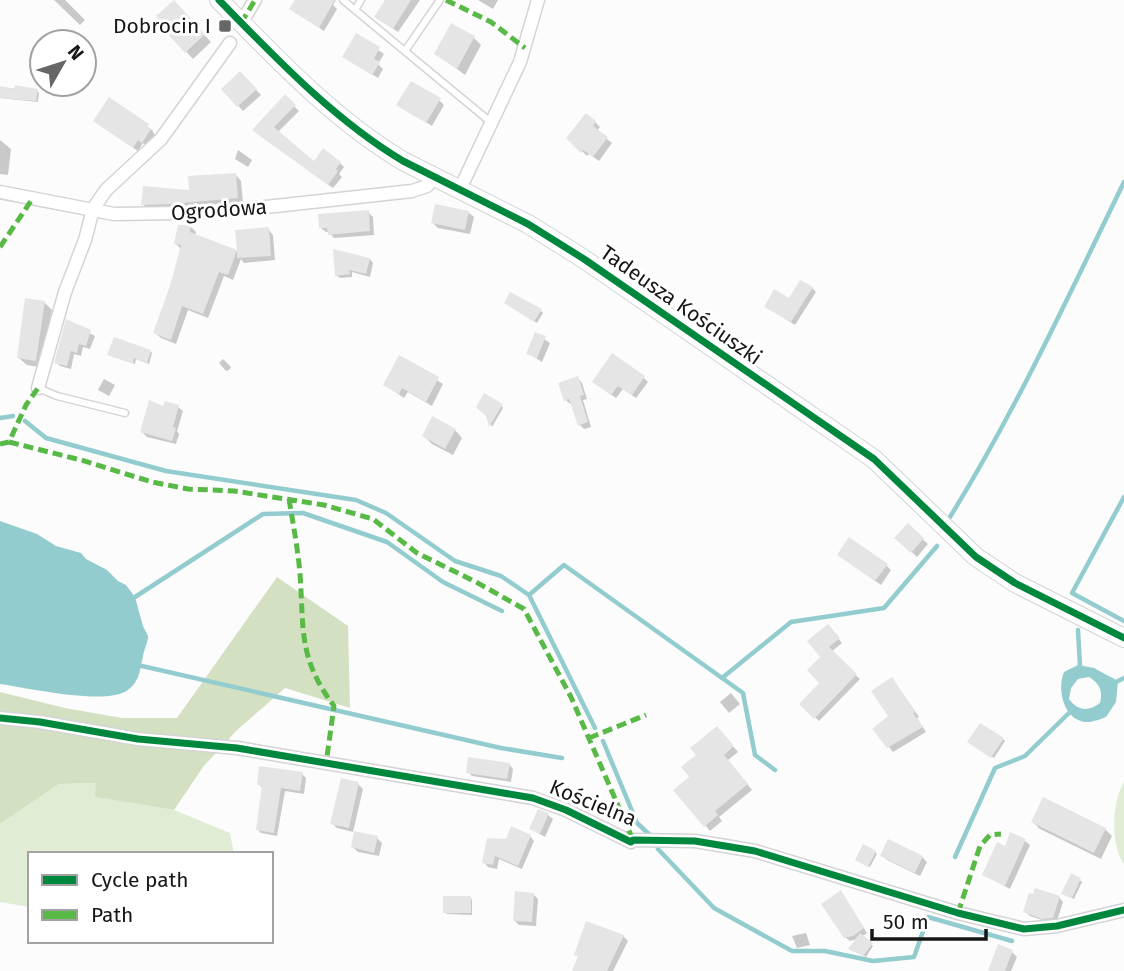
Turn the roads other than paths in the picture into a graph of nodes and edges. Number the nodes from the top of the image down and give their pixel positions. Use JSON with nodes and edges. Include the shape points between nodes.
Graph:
{"nodes":[{"id":1,"x":219,"y":0,"type":"edge"},
{"id":2,"x":256,"y":0,"type":"edge"},
{"id":3,"x":343,"y":0,"type":"edge"},
{"id":4,"x":361,"y":0,"type":"edge"},
{"id":5,"x":440,"y":0,"type":"edge"},
{"id":6,"x":538,"y":0,"type":"edge"},
{"id":7,"x":355,"y":10,"type":"junction"},
{"id":8,"x":241,"y":23,"type":"junction"},
{"id":9,"x":230,"y":43,"type":"dead end"},
{"id":10,"x":405,"y":51,"type":"junction"},
{"id":11,"x":493,"y":124,"type":"junction"},
{"id":12,"x":434,"y":177,"type":"junction"},
{"id":13,"x":460,"y":189,"type":"junction"},
{"id":14,"x":0,"y":192,"type":"edge"},
{"id":15,"x":93,"y":209,"type":"junction"},
{"id":16,"x":38,"y":388,"type":"joint"},
{"id":17,"x":125,"y":414,"type":"dead end"},
{"id":18,"x":1124,"y":639,"type":"edge"},
{"id":19,"x":0,"y":718,"type":"edge"},
{"id":20,"x":1124,"y":911,"type":"edge"}],
"edges":[{"from":1,"to":8,"type":"street","name":"Tadeusza Kościuszki"},
{"from":2,"to":8,"type":"street"},
{"from":3,"to":7,"type":"lane"},
{"from":4,"to":7,"type":"lane"},
{"from":5,"to":10,"type":"lane"},
{"from":6,"to":11,"type":"street","via":[[520,62]]},
{"from":7,"to":10,"type":"lane"},
{"from":8,"to":12,"type":"street","name":"Tadeusza Kościuszki","via":[[365,136]]},
{"from":9,"to":15,"type":"street","via":[[162,139],[106,190]]},
{"from":10,"to":11,"type":"lane"},
{"from":11,"to":13,"type":"street"},
{"from":12,"to":13,"type":"street","name":"Tadeusza Kościuszki"},
{"from":12,"to":15,"type":"street","name":"Ogrodowa","via":[[427,186],[412,191],[257,208],[178,214],[114,214]]},
{"from":13,"to":18,"type":"street","name":"Tadeusza Kościuszki","via":[[584,259],[874,459],[976,557],[1015,583]]},
{"from":14,"to":15,"type":"street","name":"Ogrodowa"},
{"from":15,"to":16,"type":"street"},
{"from":16,"to":17,"type":"lane"},
{"from":19,"to":20,"type":"street","name":"Kościelna","via":[[138,739],[237,748],[533,798],[631,842],[695,841],[755,851],[1024,929]]}]}
